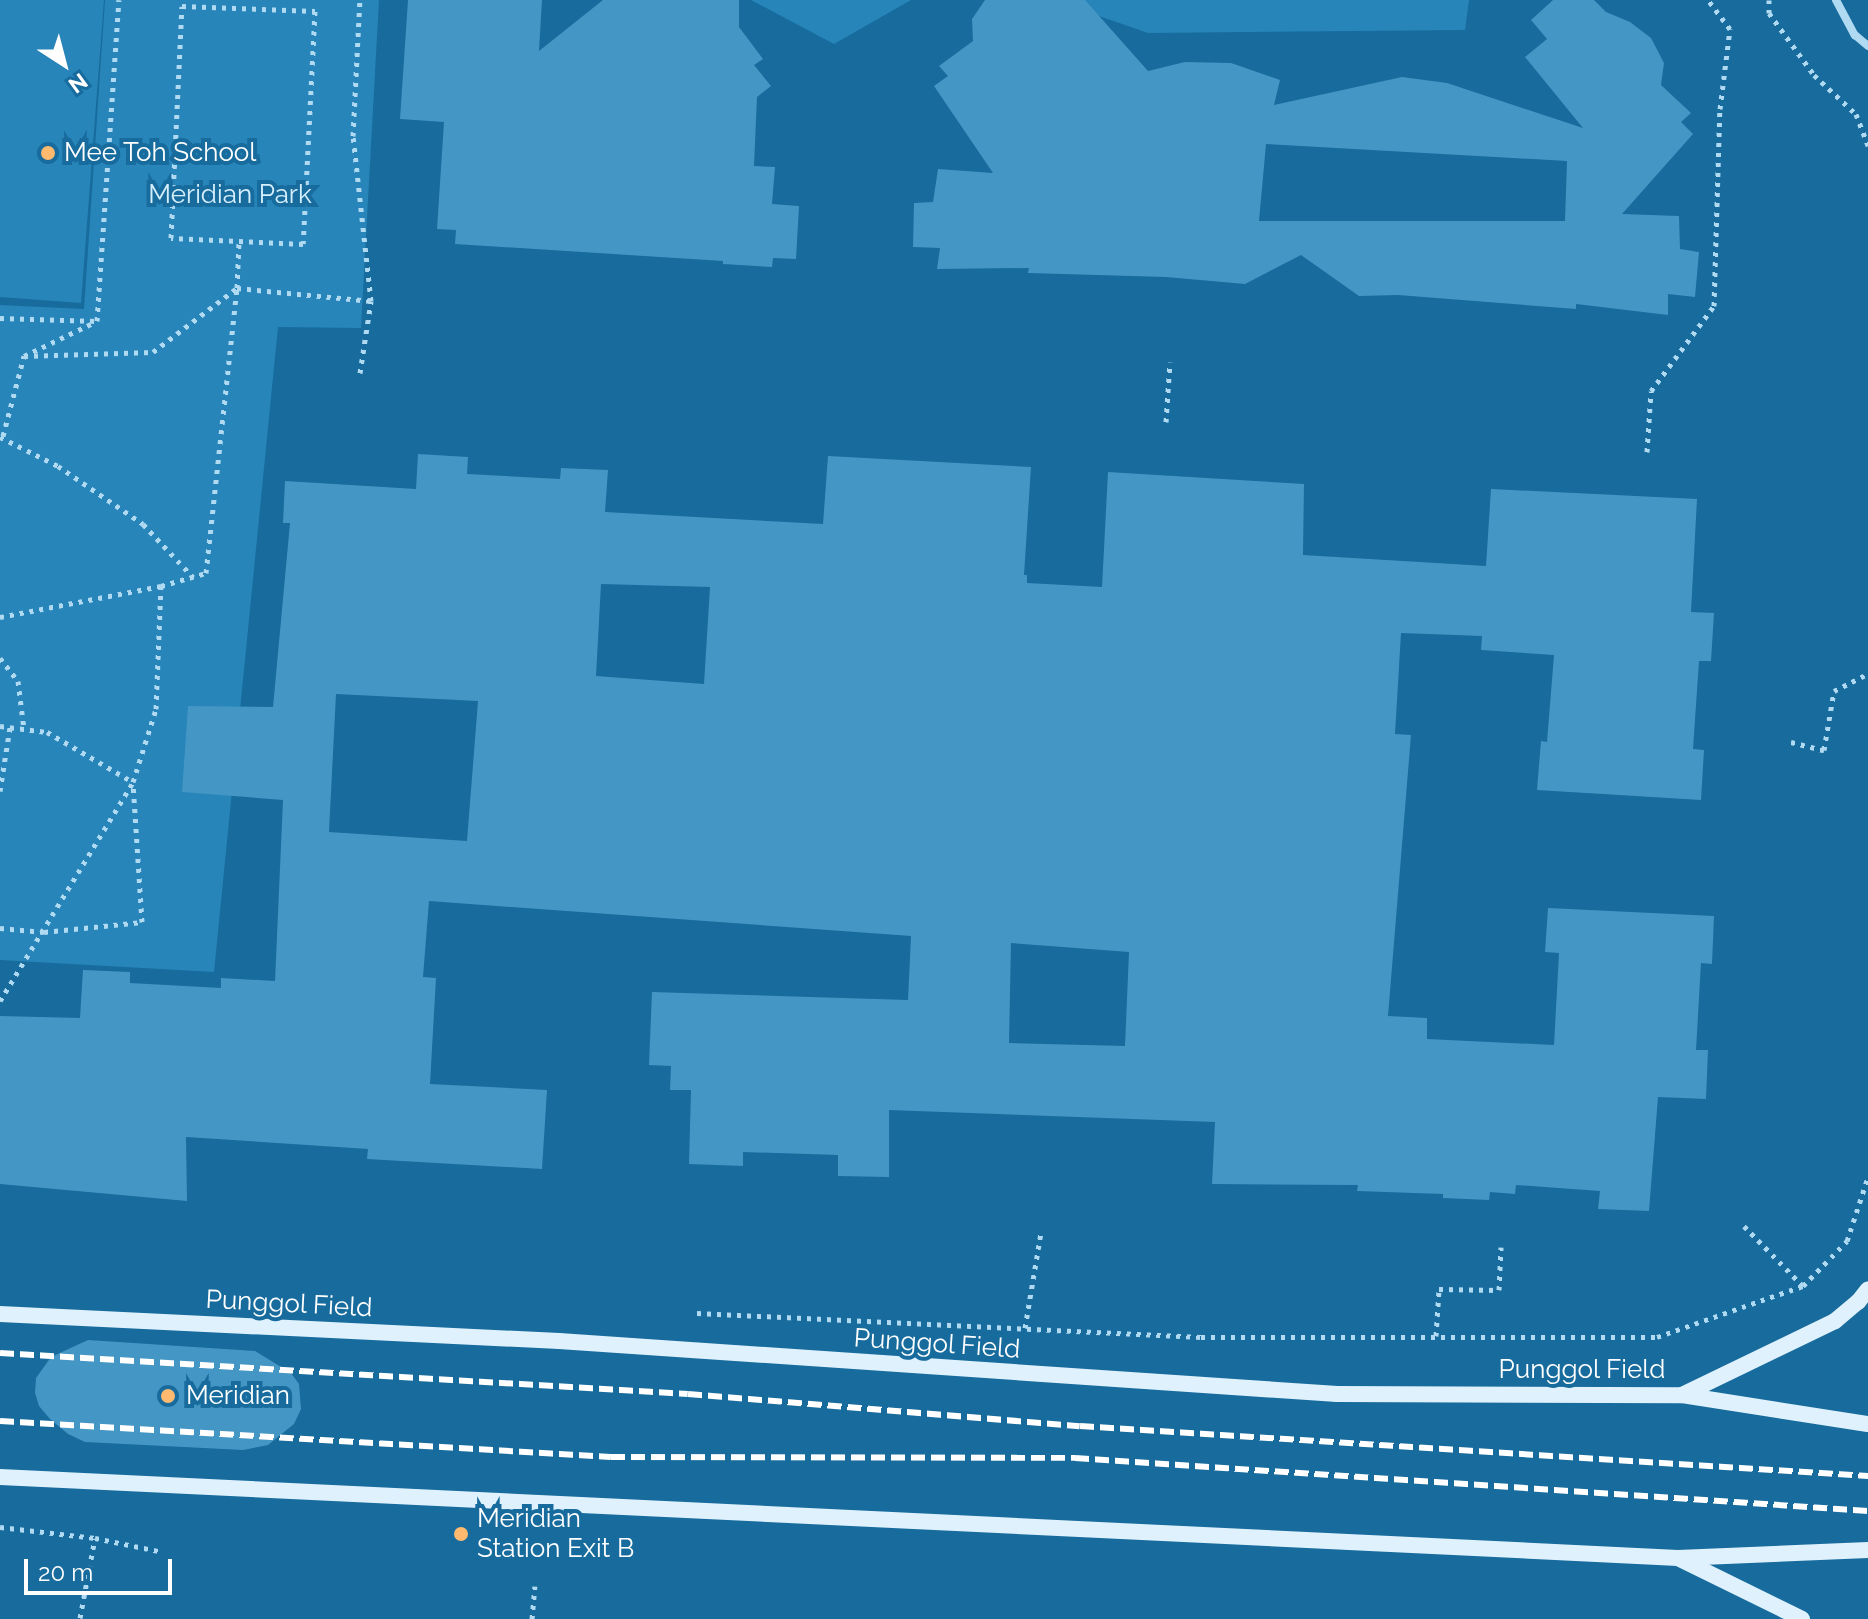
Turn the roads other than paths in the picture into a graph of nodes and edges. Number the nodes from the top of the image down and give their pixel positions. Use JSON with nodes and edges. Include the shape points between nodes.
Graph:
{"nodes":[{"id":1,"x":1836,"y":0,"type":"edge"},
{"id":2,"x":1868,"y":46,"type":"edge"},
{"id":3,"x":1868,"y":1289,"type":"edge"},
{"id":4,"x":0,"y":1314,"type":"edge"},
{"id":5,"x":1682,"y":1395,"type":"junction"},
{"id":6,"x":1868,"y":1424,"type":"edge"},
{"id":7,"x":0,"y":1477,"type":"edge"},
{"id":8,"x":1868,"y":1550,"type":"edge"},
{"id":9,"x":1678,"y":1558,"type":"junction"},
{"id":10,"x":1802,"y":1619,"type":"edge"}],
"edges":[{"from":1,"to":2,"type":"street","via":[[1855,35]]},
{"from":3,"to":5,"type":"street","via":[[1835,1321]]},
{"from":4,"to":5,"type":"street","name":"Punggol Field","via":[[559,1341],[1337,1394]]},
{"from":5,"to":6,"type":"street","name":"Punggol Field"},
{"from":7,"to":9,"type":"street"},
{"from":8,"to":9,"type":"street"},
{"from":9,"to":10,"type":"street"}]}
